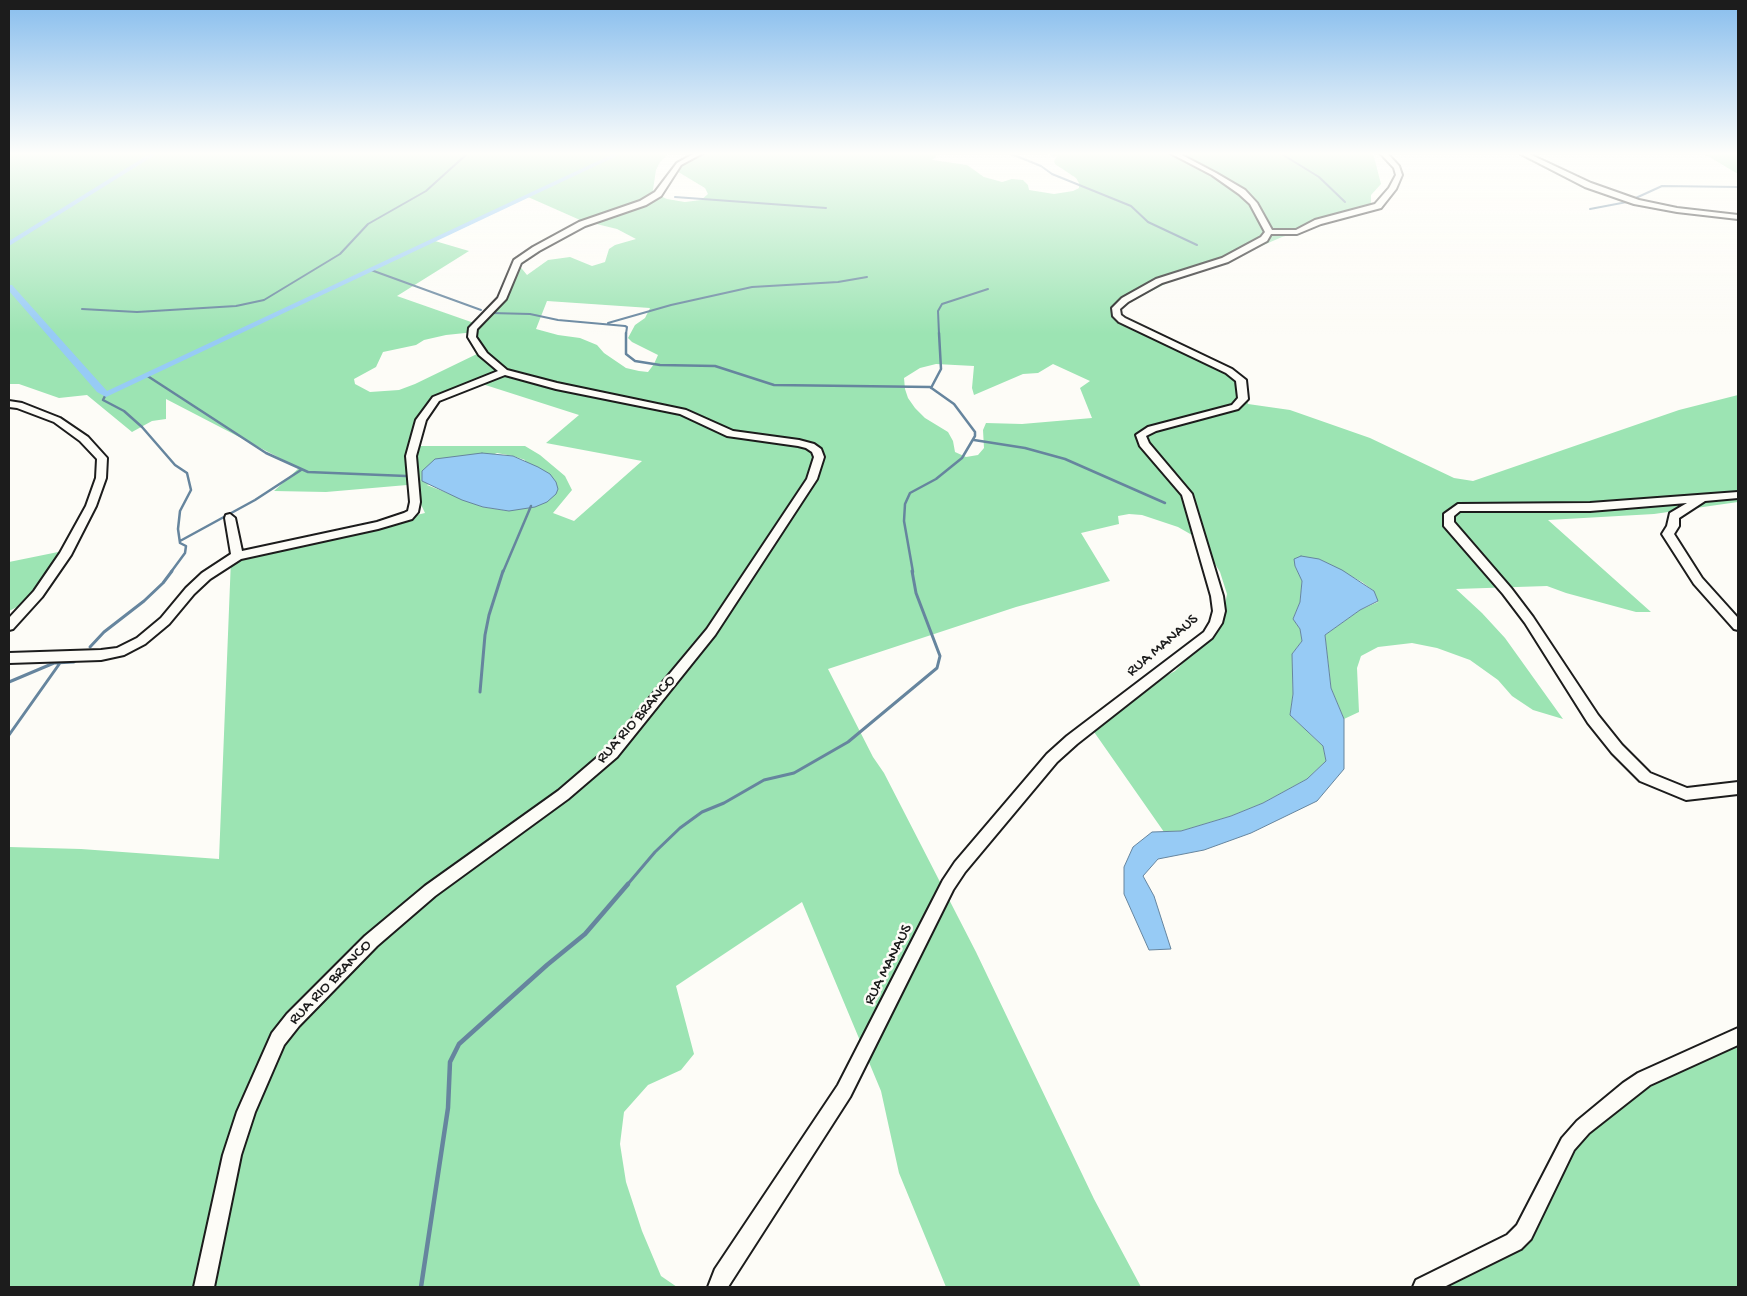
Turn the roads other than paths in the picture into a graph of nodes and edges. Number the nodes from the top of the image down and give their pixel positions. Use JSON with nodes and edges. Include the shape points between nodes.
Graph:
{"nodes":[{"id":1,"x":613,"y":213,"type":"edge"},
{"id":2,"x":1259,"y":213,"type":"edge"},
{"id":3,"x":1350,"y":213,"type":"edge"},
{"id":4,"x":1707,"y":213,"type":"edge"},
{"id":5,"x":1738,"y":217,"type":"edge"},
{"id":6,"x":1269,"y":232,"type":"junction"},
{"id":7,"x":504,"y":372,"type":"junction"},
{"id":8,"x":9,"y":404,"type":"edge"},
{"id":9,"x":1738,"y":495,"type":"edge"},
{"id":10,"x":1702,"y":498,"type":"junction"},
{"id":11,"x":230,"y":518,"type":"dead end"},
{"id":12,"x":237,"y":556,"type":"junction"},
{"id":13,"x":9,"y":626,"type":"edge"},
{"id":14,"x":1738,"y":626,"type":"edge"},
{"id":15,"x":9,"y":658,"type":"edge"},
{"id":16,"x":1738,"y":788,"type":"edge"},
{"id":17,"x":1738,"y":1036,"type":"edge"},
{"id":18,"x":204,"y":1287,"type":"edge"},
{"id":19,"x":718,"y":1287,"type":"edge"},
{"id":20,"x":1423,"y":1287,"type":"edge"}],
"edges":[{"from":1,"to":7,"type":"street","via":[[582,224],[518,262],[502,299],[473,328],[472,336],[484,355]]},
{"from":2,"to":6,"type":"street"},
{"from":3,"to":6,"type":"street","via":[[1318,222],[1297,232]]},
{"from":4,"to":5,"type":"street"},
{"from":6,"to":19,"type":"street","name":"RUA MANAUS","via":[[1264,240],[1225,260],[1159,282],[1116,308],[1117,316],[1122,320],[1229,371],[1241,380],[1243,399],[1235,407],[1152,429],[1141,435],[1144,444],[1187,494],[1217,596],[1219,611],[1216,623],[1208,635],[1052,758],[960,867],[844,1091],[722,1276]]},
{"from":7,"to":12,"type":"street","via":[[436,400],[427,411],[421,420],[411,456],[415,502],[408,516],[378,526]]},
{"from":7,"to":18,"type":"street","name":"RUA RIO BRANCO","via":[[683,412],[731,434],[799,443],[810,446],[819,457],[812,479],[711,632],[612,753],[563,795],[446,879],[370,941],[278,1039],[246,1112],[232,1155]]},
{"from":8,"to":13,"type":"street","via":[[57,420],[84,439],[102,458],[102,478],[65,555],[38,594]]},
{"from":9,"to":10,"type":"street"},
{"from":10,"to":14,"type":"street","via":[[1674,516],[1668,534],[1698,581]]},
{"from":10,"to":16,"type":"street","via":[[1590,507],[1458,508],[1449,514],[1448,524],[1529,620],[1593,719],[1645,777],[1686,794]]},
{"from":11,"to":12,"type":"street"},
{"from":12,"to":15,"type":"street","via":[[206,576],[165,621],[141,641],[120,652]]},
{"from":17,"to":20,"type":"street","via":[[1629,1089],[1582,1127],[1568,1144],[1524,1232],[1500,1250]]}]}
